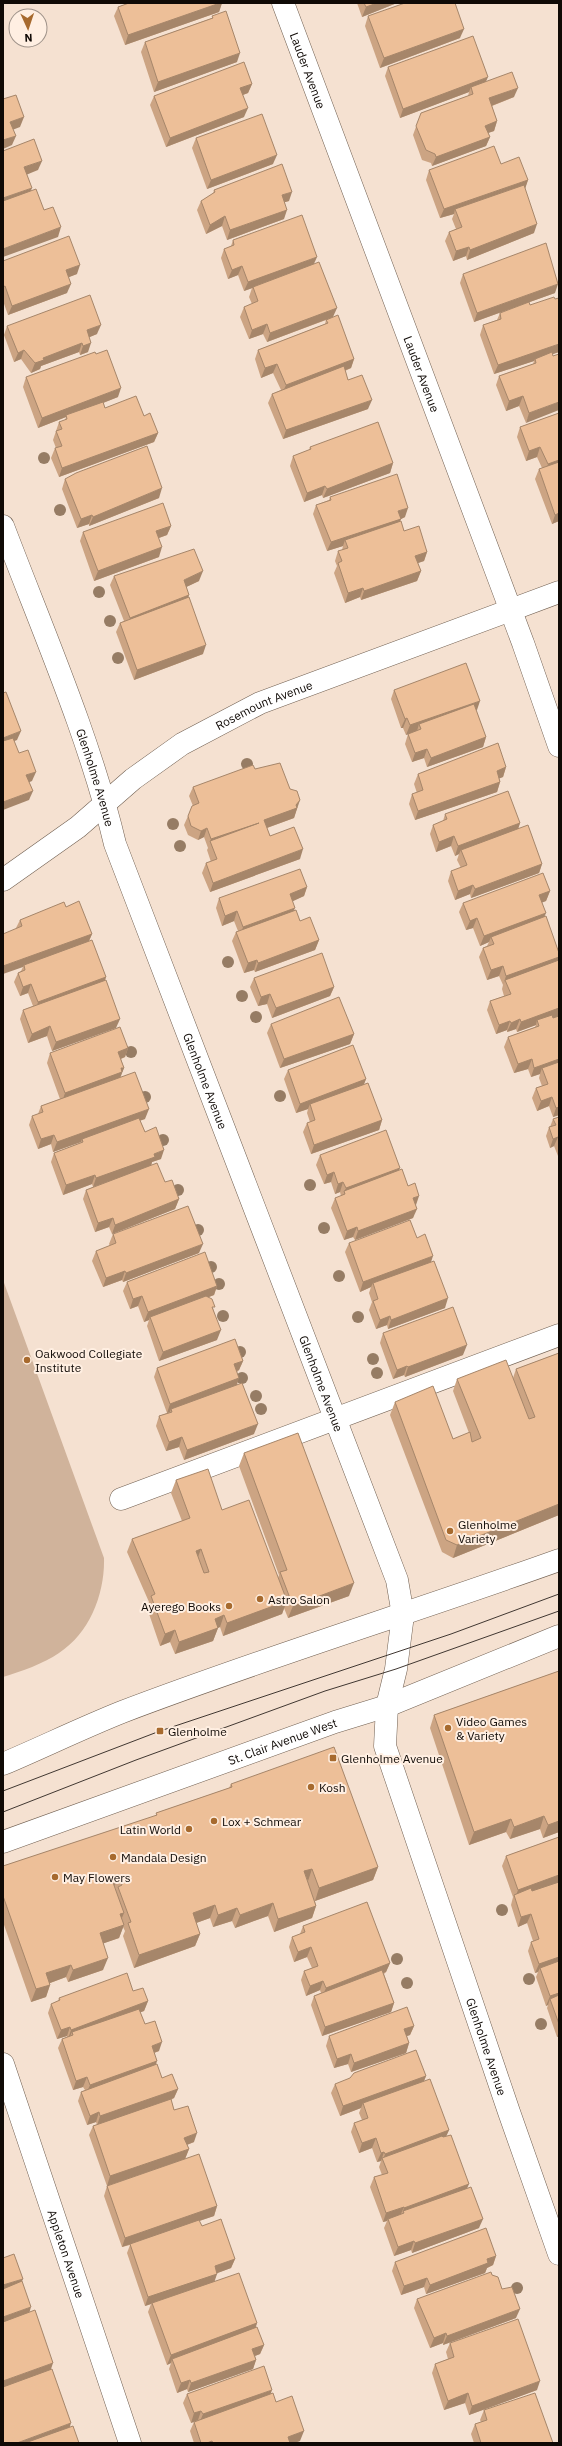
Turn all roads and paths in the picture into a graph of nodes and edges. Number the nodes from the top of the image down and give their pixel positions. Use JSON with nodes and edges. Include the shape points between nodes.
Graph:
{"nodes":[{"id":1,"x":284,"y":3,"type":"edge"},
{"id":2,"x":3,"y":526,"type":"edge"},
{"id":3,"x":559,"y":592,"type":"edge"},
{"id":4,"x":510,"y":611,"type":"junction"},
{"id":5,"x":559,"y":746,"type":"edge"},
{"id":6,"x":105,"y":803,"type":"junction"},
{"id":7,"x":3,"y":880,"type":"edge"},
{"id":8,"x":559,"y":1335,"type":"edge"},
{"id":9,"x":336,"y":1419,"type":"junction"},
{"id":10,"x":121,"y":1499,"type":"dead end"},
{"id":11,"x":559,"y":1560,"type":"edge"},
{"id":12,"x":403,"y":1615,"type":"junction"},
{"id":13,"x":559,"y":1636,"type":"edge"},
{"id":14,"x":387,"y":1706,"type":"junction"},
{"id":15,"x":3,"y":1764,"type":"edge"},
{"id":16,"x":3,"y":1842,"type":"edge"},
{"id":17,"x":3,"y":2064,"type":"edge"},
{"id":18,"x":559,"y":2254,"type":"edge"},
{"id":19,"x":130,"y":2443,"type":"edge"}],
"edges":[{"from":1,"to":4,"type":"street","name":"Lauder Avenue"},
{"from":2,"to":6,"type":"street","name":"Glenholme Avenue"},
{"from":3,"to":4,"type":"street","name":"Rosemount Avenue"},
{"from":4,"to":5,"type":"street","name":"Lauder Avenue"},
{"from":4,"to":6,"type":"street","name":"Rosemount Avenue","via":[[260,703],[182,744],[132,779]]},
{"from":6,"to":7,"type":"street","name":"Rosemount Avenue","via":[[78,827]]},
{"from":6,"to":9,"type":"street","name":"Glenholme Avenue","via":[[115,844]]},
{"from":8,"to":9,"type":"street"},
{"from":9,"to":10,"type":"street"},
{"from":9,"to":12,"type":"street","name":"Glenholme Avenue","via":[[397,1580]]},
{"from":11,"to":12,"type":"street"},
{"from":12,"to":14,"type":"street","name":"Glenholme Avenue","via":[[396,1669]]},
{"from":12,"to":15,"type":"street","via":[[306,1646],[121,1712]]},
{"from":13,"to":14,"type":"street","name":"St. Clair Avenue West"},
{"from":14,"to":16,"type":"street","name":"St. Clair Avenue West","via":[[328,1724]]},
{"from":14,"to":18,"type":"street","name":"Glenholme Avenue","via":[[385,1746]]},
{"from":17,"to":19,"type":"street","name":"Appleton Avenue"}]}
